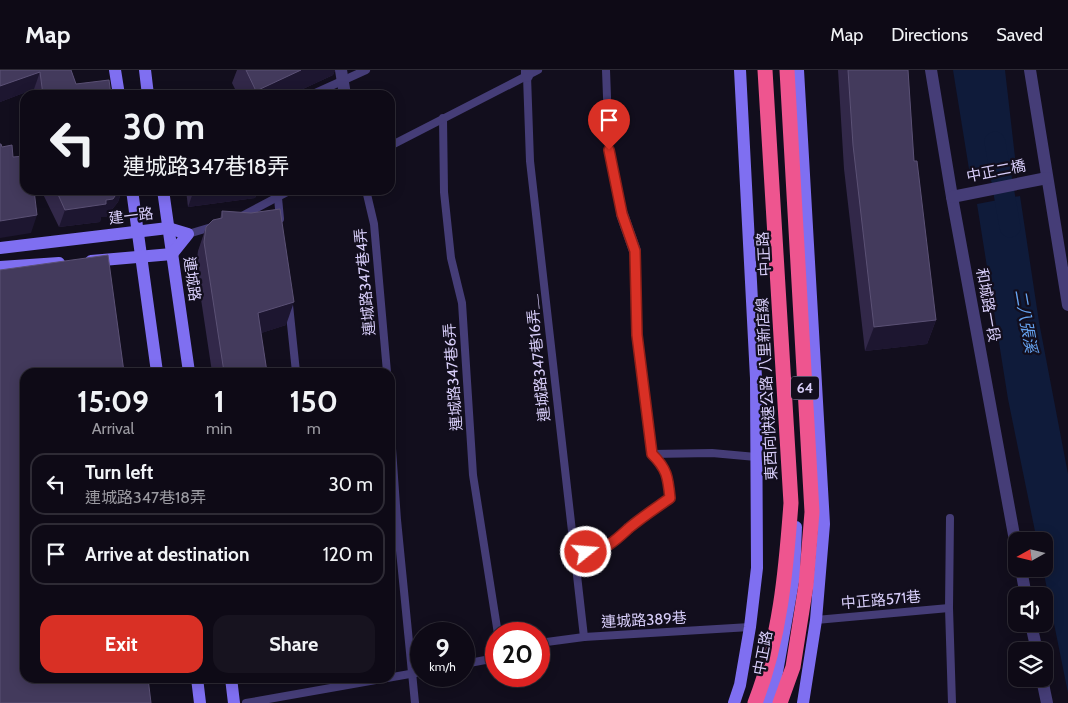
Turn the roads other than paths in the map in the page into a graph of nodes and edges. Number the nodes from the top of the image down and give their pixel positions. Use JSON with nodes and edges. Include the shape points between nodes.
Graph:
{"nodes":[{"id":1,"x":115,"y":70,"type":"edge"},
{"id":2,"x":145,"y":70,"type":"edge"},
{"id":3,"x":366,"y":70,"type":"edge"},
{"id":4,"x":606,"y":70,"type":"edge"},
{"id":5,"x":740,"y":70,"type":"edge"},
{"id":6,"x":765,"y":70,"type":"edge"},
{"id":7,"x":771,"y":70,"type":"edge"},
{"id":8,"x":787,"y":70,"type":"edge"},
{"id":9,"x":798,"y":70,"type":"edge"},
{"id":10,"x":931,"y":70,"type":"edge"},
{"id":11,"x":1030,"y":70,"type":"edge"},
{"id":12,"x":531,"y":72,"type":"edge"},
{"id":13,"x":341,"y":75,"type":"edge"},
{"id":14,"x":117,"y":90,"type":"edge"},
{"id":15,"x":147,"y":90,"type":"edge"},
{"id":16,"x":318,"y":90,"type":"edge"},
{"id":17,"x":344,"y":90,"type":"edge"},
{"id":18,"x":443,"y":118,"type":"junction"},
{"id":19,"x":395,"y":143,"type":"edge"},
{"id":20,"x":1047,"y":178,"type":"junction"},
{"id":21,"x":133,"y":195,"type":"edge"},
{"id":22,"x":164,"y":195,"type":"edge"},
{"id":23,"x":282,"y":195,"type":"edge"},
{"id":24,"x":367,"y":195,"type":"edge"},
{"id":25,"x":952,"y":197,"type":"junction"},
{"id":26,"x":278,"y":198,"type":"junction"},
{"id":27,"x":622,"y":214,"type":"joint"},
{"id":28,"x":232,"y":220,"type":"edge"},
{"id":29,"x":224,"y":223,"type":"edge"},
{"id":30,"x":168,"y":228,"type":"junction"},
{"id":31,"x":281,"y":228,"type":"edge"},
{"id":32,"x":139,"y":232,"type":"junction"},
{"id":33,"x":188,"y":234,"type":"junction"},
{"id":34,"x":0,"y":248,"type":"edge"},
{"id":35,"x":635,"y":251,"type":"joint"},
{"id":36,"x":172,"y":254,"type":"junction"},
{"id":37,"x":142,"y":257,"type":"junction"},
{"id":38,"x":0,"y":267,"type":"edge"},
{"id":39,"x":288,"y":296,"type":"edge"},
{"id":40,"x":1068,"y":305,"type":"edge"},
{"id":41,"x":156,"y":368,"type":"edge"},
{"id":42,"x":188,"y":368,"type":"edge"},
{"id":43,"x":296,"y":368,"type":"edge"},
{"id":44,"x":386,"y":368,"type":"edge"},
{"id":45,"x":652,"y":454,"type":"junction"},
{"id":46,"x":756,"y":457,"type":"junction"},
{"id":47,"x":395,"y":491,"type":"edge"},
{"id":48,"x":950,"y":518,"type":"dead end"},
{"id":49,"x":1013,"y":532,"type":"edge"},
{"id":50,"x":575,"y":553,"type":"junction"},
{"id":51,"x":949,"y":608,"type":"junction"},
{"id":52,"x":816,"y":620,"type":"junction"},
{"id":53,"x":496,"y":622,"type":"edge"},
{"id":54,"x":750,"y":627,"type":"junction"},
{"id":55,"x":584,"y":637,"type":"junction"},
{"id":56,"x":550,"y":642,"type":"edge"},
{"id":57,"x":410,"y":653,"type":"edge"},
{"id":58,"x":410,"y":674,"type":"edge"},
{"id":59,"x":395,"y":677,"type":"edge"},
{"id":60,"x":776,"y":678,"type":"junction"},
{"id":61,"x":198,"y":683,"type":"edge"},
{"id":62,"x":232,"y":683,"type":"edge"},
{"id":63,"x":360,"y":683,"type":"edge"},
{"id":64,"x":413,"y":687,"type":"edge"},
{"id":65,"x":1043,"y":687,"type":"edge"},
{"id":66,"x":200,"y":703,"type":"edge"},
{"id":67,"x":234,"y":703,"type":"edge"},
{"id":68,"x":246,"y":703,"type":"edge"},
{"id":69,"x":415,"y":703,"type":"edge"},
{"id":70,"x":734,"y":703,"type":"edge"},
{"id":71,"x":756,"y":703,"type":"edge"},
{"id":72,"x":767,"y":703,"type":"edge"},
{"id":73,"x":780,"y":703,"type":"edge"},
{"id":74,"x":803,"y":703,"type":"edge"},
{"id":75,"x":952,"y":703,"type":"edge"},
{"id":76,"x":1046,"y":703,"type":"edge"}],
"edges":[{"from":1,"to":14,"type":"main road"},
{"from":2,"to":15,"type":"main road"},
{"from":3,"to":13,"type":"lane"},
{"from":4,"to":27,"type":"lane","via":[[609,150]]},
{"from":5,"to":46,"type":"main road","name":"中正路","via":[[755,368]]},
{"from":6,"to":71,"type":"highway","name":"東西向快速公路 八里新店線","number":"64","via":[[791,503],[778,629]]},
{"from":7,"to":60,"type":"main road","name":"中正路","via":[[782,293],[797,484],[794,576]]},
{"from":8,"to":73,"type":"highway","number":"64","bridge":true,"via":[[812,512],[806,584],[793,667]]},
{"from":9,"to":52,"type":"main road","via":[[824,524]]},
{"from":10,"to":25,"type":"street","name":"和城路一段"},
{"from":11,"to":20,"type":"street"},
{"from":12,"to":18,"type":"lane"},
{"from":12,"to":50,"type":"lane","name":"連城路347巷16弄＿","via":[[530,161]]},
{"from":13,"to":16,"type":"lane"},
{"from":13,"to":17,"type":"street"},
{"from":18,"to":19,"type":"lane"},
{"from":18,"to":53,"type":"lane","name":"連城路347巷6弄","via":[[444,192],[451,258],[462,303],[474,475]]},
{"from":20,"to":25,"type":"street","name":"中正二橋"},
{"from":20,"to":40,"type":"street"},
{"from":21,"to":32,"type":"main road"},
{"from":22,"to":30,"type":"main road","name":"連城路"},
{"from":23,"to":26,"type":"lane"},
{"from":24,"to":44,"type":"lane","name":"連城路347巷4弄","via":[[374,224]]},
{"from":25,"to":49,"type":"street","name":"和城路一段"},
{"from":26,"to":28,"type":"lane"},
{"from":26,"to":31,"type":"lane"},
{"from":27,"to":35,"type":"street"},
{"from":29,"to":33,"type":"lane"},
{"from":30,"to":32,"type":"main road","name":"建一路"},
{"from":30,"to":33,"type":"main road","name":"建一路"},
{"from":30,"to":36,"type":"main road","name":"連城路"},
{"from":32,"to":34,"type":"main road","name":"建一路"},
{"from":32,"to":37,"type":"main road"},
{"from":33,"to":36,"type":"main road"},
{"from":35,"to":45,"type":"lane","via":[[637,335]]},
{"from":36,"to":37,"type":"main road"},
{"from":36,"to":42,"type":"main road","name":"連城路"},
{"from":37,"to":38,"type":"main road"},
{"from":37,"to":41,"type":"main road"},
{"from":39,"to":43,"type":"lane"},
{"from":45,"to":46,"type":"lane","via":[[712,452]]},
{"from":45,"to":50,"type":"lane","via":[[663,465],[670,498],[615,542],[597,551]]},
{"from":46,"to":54,"type":"main road","name":"中正路","via":[[757,568]]},
{"from":47,"to":57,"type":"lane"},
{"from":48,"to":51,"type":"lane"},
{"from":50,"to":55,"type":"lane","name":"連城路347巷16弄＿"},
{"from":51,"to":52,"type":"lane","name":"中正路571巷"},
{"from":51,"to":75,"type":"lane"},
{"from":52,"to":74,"type":"main road"},
{"from":54,"to":55,"type":"lane","name":"連城路389巷"},
{"from":54,"to":70,"type":"main road","name":"中正路"},
{"from":55,"to":56,"type":"lane","name":"連城路389巷"},
{"from":58,"to":59,"type":"lane"},
{"from":60,"to":72,"type":"main road","name":"中正路"},
{"from":60,"to":73,"type":"main road"},
{"from":61,"to":66,"type":"main road"},
{"from":62,"to":67,"type":"main road"},
{"from":63,"to":68,"type":"lane"},
{"from":64,"to":69,"type":"lane"},
{"from":65,"to":76,"type":"street"}]}
